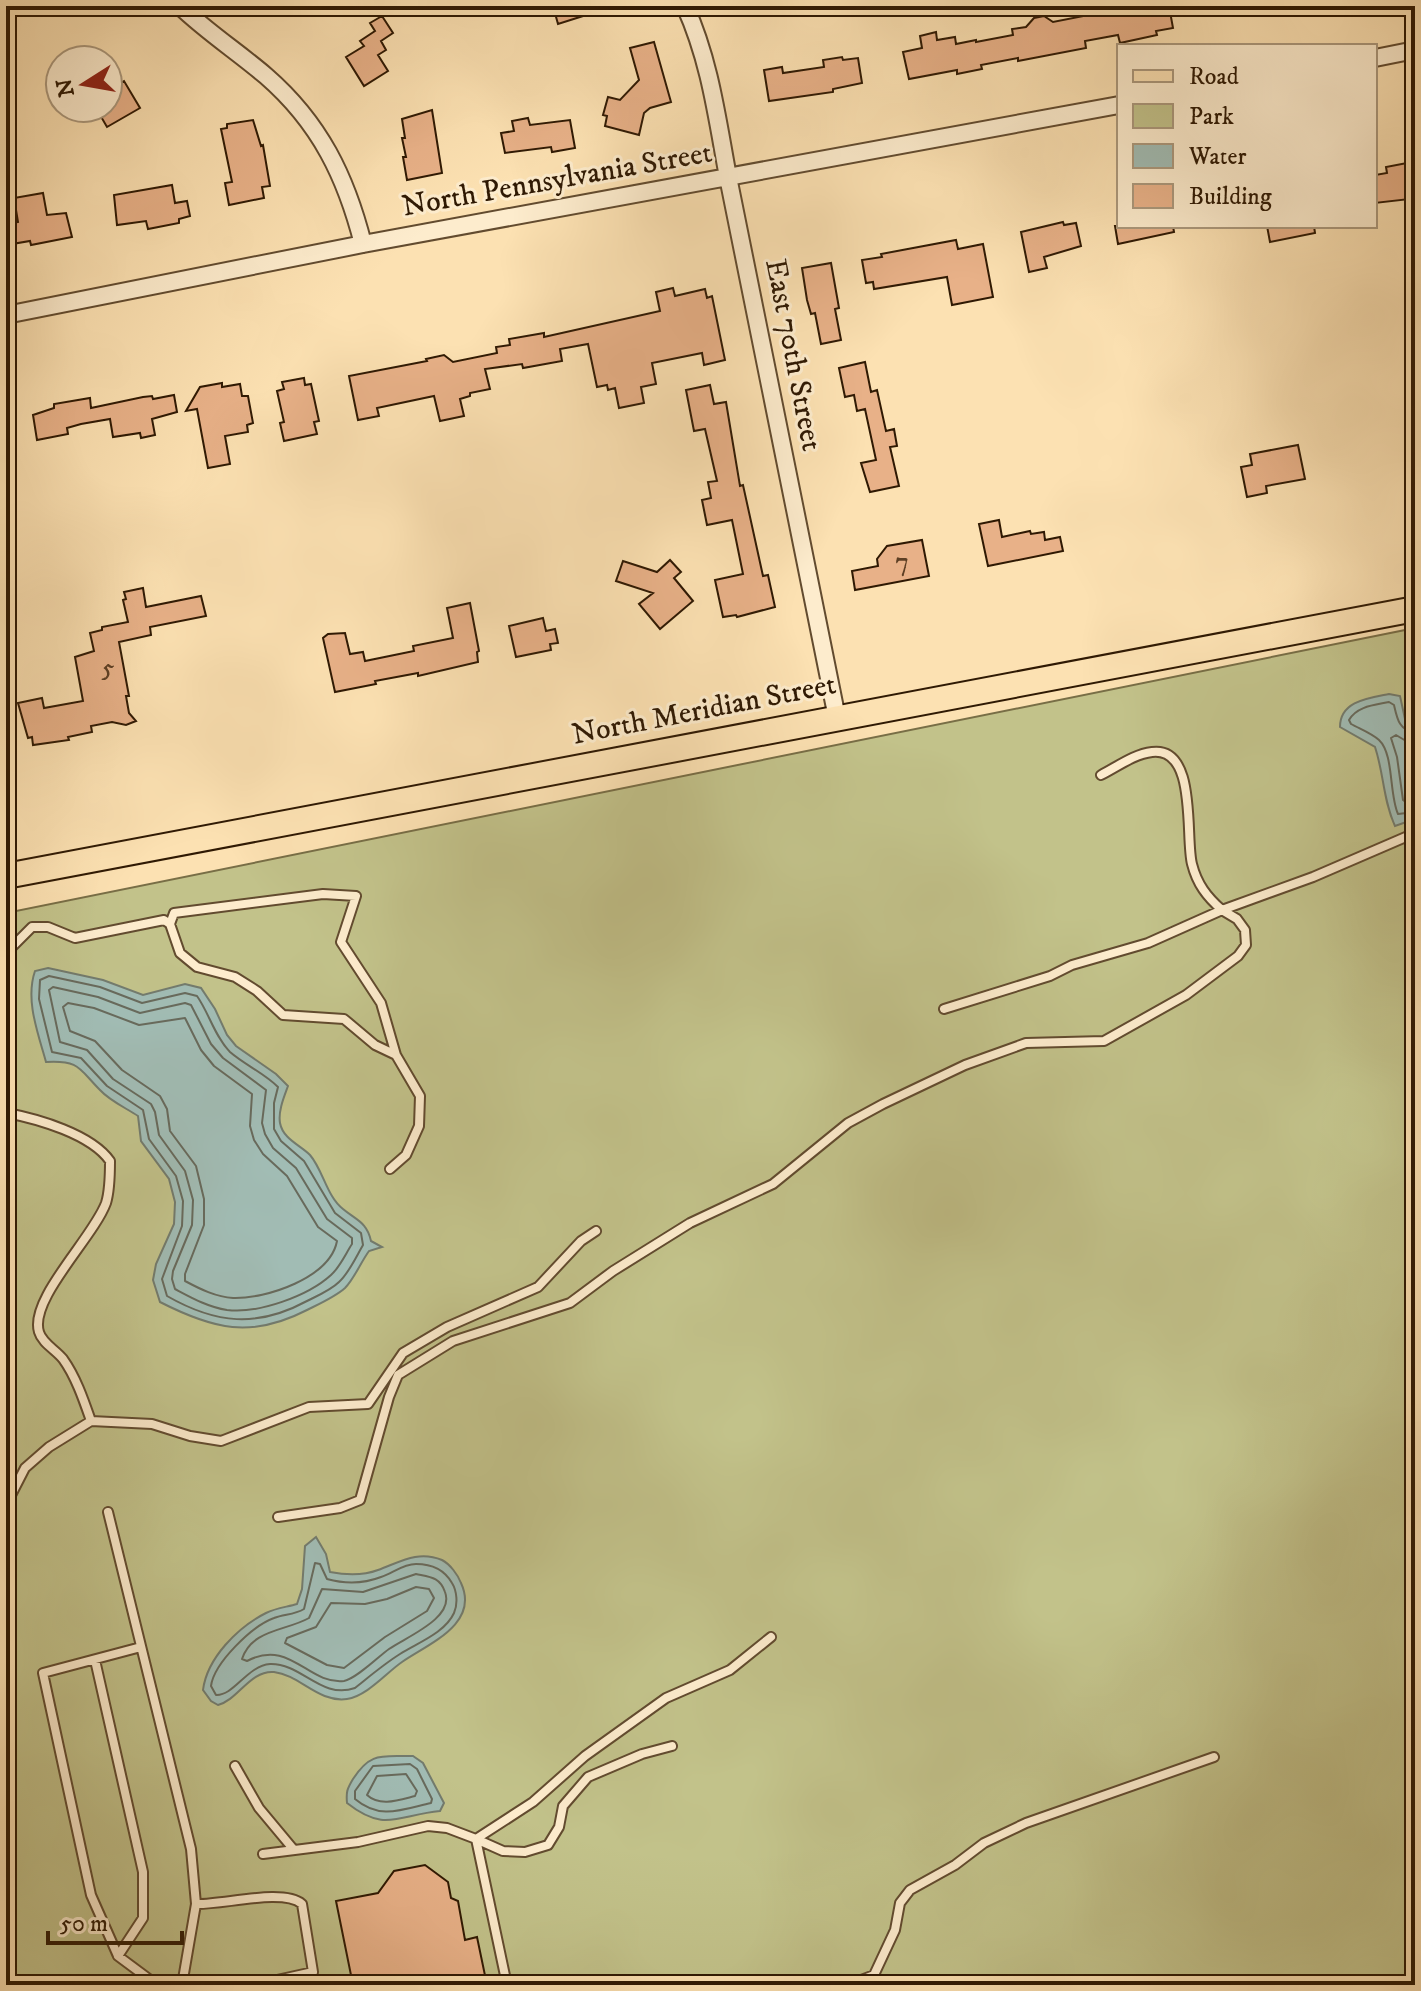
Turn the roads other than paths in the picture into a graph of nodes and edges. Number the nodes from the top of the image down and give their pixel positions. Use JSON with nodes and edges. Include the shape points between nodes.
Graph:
{"nodes":[{"id":1,"x":180,"y":6,"type":"edge"},
{"id":2,"x":685,"y":6,"type":"edge"},
{"id":3,"x":1415,"y":50,"type":"edge"},
{"id":4,"x":1377,"y":58,"type":"edge"},
{"id":5,"x":1117,"y":105,"type":"edge"},
{"id":6,"x":728,"y":177,"type":"junction"},
{"id":7,"x":363,"y":244,"type":"junction"},
{"id":8,"x":6,"y":315,"type":"edge"},
{"id":9,"x":1415,"y":609,"type":"edge"},
{"id":10,"x":837,"y":718,"type":"junction"},
{"id":11,"x":1101,"y":775,"type":"dead end"},
{"id":12,"x":1415,"y":833,"type":"edge"},
{"id":13,"x":6,"y":876,"type":"edge"},
{"id":14,"x":1222,"y":910,"type":"junction"},
{"id":15,"x":170,"y":924,"type":"junction"},
{"id":16,"x":6,"y":953,"type":"edge"},
{"id":17,"x":944,"y":1009,"type":"dead end"},
{"id":18,"x":396,"y":1055,"type":"junction"},
{"id":19,"x":6,"y":1078,"type":"edge"},
{"id":20,"x":7,"y":1113,"type":"edge"},
{"id":21,"x":390,"y":1169,"type":"dead end"},
{"id":22,"x":596,"y":1231,"type":"dead end"},
{"id":23,"x":91,"y":1421,"type":"junction"},
{"id":24,"x":6,"y":1505,"type":"edge"},
{"id":25,"x":108,"y":1512,"type":"dead end"},
{"id":26,"x":278,"y":1517,"type":"dead end"},
{"id":27,"x":771,"y":1637,"type":"dead end"},
{"id":28,"x":141,"y":1647,"type":"junction"},
{"id":29,"x":95,"y":1660,"type":"junction"},
{"id":30,"x":672,"y":1746,"type":"dead end"},
{"id":31,"x":1214,"y":1757,"type":"dead end"},
{"id":32,"x":235,"y":1766,"type":"dead end"},
{"id":33,"x":476,"y":1839,"type":"junction"},
{"id":34,"x":294,"y":1850,"type":"junction"},
{"id":35,"x":263,"y":1854,"type":"dead end"},
{"id":36,"x":196,"y":1904,"type":"junction"},
{"id":37,"x":118,"y":1956,"type":"junction"},
{"id":38,"x":157,"y":1985,"type":"edge"},
{"id":39,"x":182,"y":1985,"type":"edge"},
{"id":40,"x":255,"y":1985,"type":"edge"},
{"id":41,"x":507,"y":1985,"type":"edge"},
{"id":42,"x":848,"y":1985,"type":"edge"}],
"edges":[{"from":1,"to":7,"type":"street","via":[[265,75],[307,119],[340,171]]},
{"from":2,"to":6,"type":"street","name":"East 70th Street","via":[[714,92]]},
{"from":3,"to":4,"type":"street"},
{"from":5,"to":6,"type":"street","name":"North Pennsylvania Street"},
{"from":6,"to":7,"type":"street","name":"North Pennsylvania Street"},
{"from":6,"to":10,"type":"street","name":"East 70th Street"},
{"from":7,"to":8,"type":"street","name":"North Pennsylvania Street"},
{"from":9,"to":10,"type":"main road","name":"North Meridian Street"},
{"from":10,"to":13,"type":"main road","name":"North Meridian Street"},
{"from":11,"to":14,"type":"lane","via":[[1151,752],[1173,758],[1186,785],[1191,862],[1206,896]]},
{"from":12,"to":14,"type":"lane"},
{"from":14,"to":17,"type":"lane","via":[[1148,943]]},
{"from":14,"to":26,"type":"lane","via":[[1245,930],[1246,945],[1186,995],[1104,1041],[1026,1043],[883,1104],[848,1123],[773,1184],[690,1223],[570,1303],[453,1341],[398,1375],[360,1500]]},
{"from":15,"to":16,"type":"lane","via":[[164,920],[75,938],[32,927]]},
{"from":15,"to":18,"type":"lane","via":[[180,953],[197,967],[235,977],[283,1015],[344,1019]]},
{"from":15,"to":18,"type":"lane","via":[[174,913],[323,894],[356,896],[341,942],[381,1003]]},
{"from":18,"to":21,"type":"lane","via":[[420,1096],[419,1126],[406,1155]]},
{"from":19,"to":20,"type":"lane"},
{"from":20,"to":23,"type":"lane","via":[[67,1132],[102,1149],[110,1161],[106,1203],[37,1317],[39,1335],[64,1360]]},
{"from":22,"to":23,"type":"lane","via":[[538,1287],[447,1327],[403,1353],[368,1404],[309,1407],[221,1441],[152,1424]]},
{"from":23,"to":24,"type":"lane","via":[[25,1468]]},
{"from":25,"to":28,"type":"lane"},
{"from":27,"to":33,"type":"lane","via":[[730,1670],[666,1698],[585,1756],[533,1802]]},
{"from":28,"to":29,"type":"lane"},
{"from":28,"to":36,"type":"lane","via":[[191,1849]]},
{"from":29,"to":37,"type":"lane","via":[[143,1872],[143,1918]]},
{"from":29,"to":37,"type":"lane","via":[[43,1673],[91,1895]]},
{"from":30,"to":33,"type":"lane","via":[[588,1777],[563,1806],[548,1845],[503,1851]]},
{"from":31,"to":42,"type":"lane","via":[[1026,1823],[984,1843],[910,1890],[900,1903],[895,1930],[874,1975]]},
{"from":32,"to":34,"type":"lane","via":[[259,1808]]},
{"from":33,"to":34,"type":"lane","via":[[428,1826]]},
{"from":33,"to":41,"type":"lane"},
{"from":34,"to":35,"type":"lane"},
{"from":36,"to":39,"type":"lane"},
{"from":36,"to":40,"type":"lane","via":[[288,1897],[302,1904],[313,1972]]},
{"from":37,"to":38,"type":"lane"}]}
